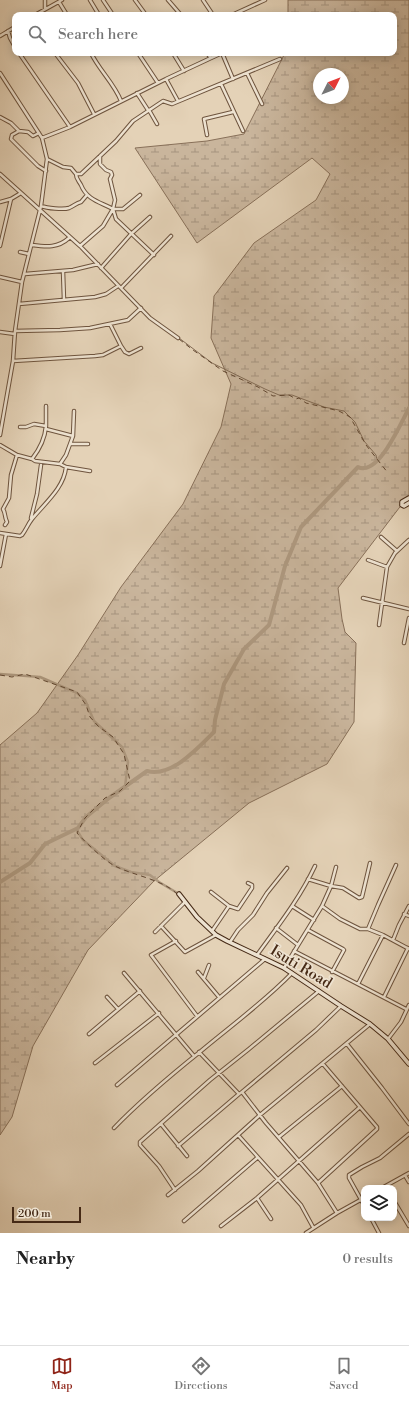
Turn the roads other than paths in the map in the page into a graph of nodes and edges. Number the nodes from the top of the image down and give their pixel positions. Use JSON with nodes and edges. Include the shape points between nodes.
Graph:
{"nodes":[{"id":1,"x":45,"y":0,"type":"edge"},
{"id":2,"x":62,"y":0,"type":"edge"},
{"id":3,"x":90,"y":0,"type":"edge"},
{"id":4,"x":103,"y":0,"type":"edge"},
{"id":5,"x":135,"y":0,"type":"edge"},
{"id":6,"x":168,"y":0,"type":"edge"},
{"id":7,"x":203,"y":0,"type":"edge"},
{"id":8,"x":265,"y":0,"type":"edge"},
{"id":9,"x":58,"y":2,"type":"junction"},
{"id":10,"x":44,"y":10,"type":"junction"},
{"id":11,"x":40,"y":12,"type":"edge"},
{"id":12,"x":65,"y":12,"type":"edge"},
{"id":13,"x":96,"y":12,"type":"edge"},
{"id":14,"x":111,"y":12,"type":"edge"},
{"id":15,"x":144,"y":12,"type":"edge"},
{"id":16,"x":178,"y":12,"type":"edge"},
{"id":17,"x":211,"y":12,"type":"edge"},
{"id":18,"x":239,"y":12,"type":"edge"},
{"id":19,"x":12,"y":29,"type":"edge"},
{"id":20,"x":8,"y":31,"type":"junction"},
{"id":21,"x":0,"y":36,"type":"edge"},
{"id":22,"x":12,"y":42,"type":"edge"},
{"id":23,"x":21,"y":56,"type":"edge"},
{"id":24,"x":57,"y":56,"type":"edge"},
{"id":25,"x":94,"y":56,"type":"edge"},
{"id":26,"x":140,"y":56,"type":"edge"},
{"id":27,"x":175,"y":56,"type":"edge"},
{"id":28,"x":215,"y":56,"type":"edge"},
{"id":29,"x":223,"y":56,"type":"edge"},
{"id":30,"x":211,"y":58,"type":"joint"},
{"id":31,"x":280,"y":59,"type":"dead end"},
{"id":32,"x":184,"y":71,"type":"junction"},
{"id":33,"x":0,"y":73,"type":"edge"},
{"id":34,"x":247,"y":73,"type":"junction"},
{"id":35,"x":166,"y":79,"type":"junction"},
{"id":36,"x":233,"y":79,"type":"junction"},
{"id":37,"x":158,"y":83,"type":"junction"},
{"id":38,"x":220,"y":84,"type":"junction"},
{"id":39,"x":137,"y":93,"type":"junction"},
{"id":40,"x":121,"y":101,"type":"junction"},
{"id":41,"x":178,"y":101,"type":"junction"},
{"id":42,"x":262,"y":104,"type":"dead end"},
{"id":43,"x":148,"y":110,"type":"junction"},
{"id":44,"x":233,"y":112,"type":"junction"},
{"id":45,"x":94,"y":114,"type":"junction"},
{"id":46,"x":0,"y":117,"type":"edge"},
{"id":47,"x":157,"y":124,"type":"dead end"},
{"id":48,"x":70,"y":127,"type":"junction"},
{"id":49,"x":19,"y":131,"type":"junction"},
{"id":50,"x":243,"y":131,"type":"dead end"},
{"id":51,"x":39,"y":133,"type":"junction"},
{"id":52,"x":207,"y":135,"type":"dead end"},
{"id":53,"x":42,"y":138,"type":"junction"},
{"id":54,"x":100,"y":156,"type":"junction"},
{"id":55,"x":47,"y":159,"type":"junction"},
{"id":56,"x":94,"y":162,"type":"junction"},
{"id":57,"x":100,"y":164,"type":"junction"},
{"id":58,"x":46,"y":171,"type":"junction"},
{"id":59,"x":0,"y":174,"type":"edge"},
{"id":60,"x":76,"y":174,"type":"junction"},
{"id":61,"x":21,"y":194,"type":"junction"},
{"id":62,"x":86,"y":195,"type":"junction"},
{"id":63,"x":140,"y":195,"type":"dead end"},
{"id":64,"x":11,"y":199,"type":"junction"},
{"id":65,"x":0,"y":202,"type":"edge"},
{"id":66,"x":41,"y":206,"type":"junction"},
{"id":67,"x":39,"y":210,"type":"junction"},
{"id":68,"x":113,"y":210,"type":"junction"},
{"id":69,"x":150,"y":217,"type":"dead end"},
{"id":70,"x":131,"y":234,"type":"junction"},
{"id":71,"x":171,"y":236,"type":"dead end"},
{"id":72,"x":69,"y":238,"type":"junction"},
{"id":73,"x":32,"y":245,"type":"junction"},
{"id":74,"x":0,"y":246,"type":"edge"},
{"id":75,"x":80,"y":246,"type":"junction"},
{"id":76,"x":20,"y":252,"type":"dead end"},
{"id":77,"x":29,"y":254,"type":"junction"},
{"id":78,"x":154,"y":255,"type":"junction"},
{"id":79,"x":98,"y":264,"type":"junction"},
{"id":80,"x":101,"y":268,"type":"junction"},
{"id":81,"x":64,"y":271,"type":"junction"},
{"id":82,"x":25,"y":274,"type":"junction"},
{"id":83,"x":0,"y":277,"type":"edge"},
{"id":84,"x":22,"y":282,"type":"junction"},
{"id":85,"x":120,"y":287,"type":"junction"},
{"id":86,"x":64,"y":300,"type":"junction"},
{"id":87,"x":19,"y":304,"type":"junction"},
{"id":88,"x":141,"y":308,"type":"junction"},
{"id":89,"x":110,"y":324,"type":"junction"},
{"id":90,"x":0,"y":332,"type":"edge"},
{"id":91,"x":15,"y":333,"type":"junction"},
{"id":92,"x":178,"y":338,"type":"dead end"},
{"id":93,"x":121,"y":346,"type":"junction"},
{"id":94,"x":141,"y":348,"type":"dead end"},
{"id":95,"x":13,"y":361,"type":"junction"},
{"id":96,"x":46,"y":406,"type":"dead end"},
{"id":97,"x":74,"y":411,"type":"dead end"},
{"id":98,"x":20,"y":427,"type":"dead end"},
{"id":99,"x":46,"y":427,"type":"junction"},
{"id":100,"x":0,"y":436,"type":"edge"},
{"id":101,"x":73,"y":436,"type":"junction"},
{"id":102,"x":70,"y":444,"type":"junction"},
{"id":103,"x":88,"y":444,"type":"dead end"},
{"id":104,"x":0,"y":445,"type":"edge"},
{"id":105,"x":17,"y":455,"type":"junction"},
{"id":106,"x":32,"y":459,"type":"junction"},
{"id":107,"x":60,"y":464,"type":"junction"},
{"id":108,"x":41,"y":465,"type":"dead end"},
{"id":109,"x":66,"y":467,"type":"junction"},
{"id":110,"x":90,"y":471,"type":"dead end"},
{"id":111,"x":409,"y":498,"type":"edge"},
{"id":112,"x":409,"y":503,"type":"edge"},
{"id":113,"x":31,"y":520,"type":"junction"},
{"id":114,"x":5,"y":525,"type":"dead end"},
{"id":115,"x":0,"y":533,"type":"edge"},
{"id":116,"x":6,"y":534,"type":"junction"},
{"id":117,"x":381,"y":537,"type":"dead end"},
{"id":118,"x":409,"y":540,"type":"edge"},
{"id":119,"x":397,"y":551,"type":"junction"},
{"id":120,"x":368,"y":560,"type":"dead end"},
{"id":121,"x":0,"y":566,"type":"edge"},
{"id":122,"x":387,"y":567,"type":"junction"},
{"id":123,"x":363,"y":598,"type":"dead end"},
{"id":124,"x":382,"y":602,"type":"junction"},
{"id":125,"x":409,"y":609,"type":"edge"},
{"id":126,"x":409,"y":618,"type":"edge"},
{"id":127,"x":379,"y":625,"type":"dead end"},
{"id":128,"x":404,"y":643,"type":"dead end"},
{"id":129,"x":370,"y":863,"type":"dead end"},
{"id":130,"x":396,"y":865,"type":"dead end"},
{"id":131,"x":315,"y":866,"type":"dead end"},
{"id":132,"x":336,"y":867,"type":"dead end"},
{"id":133,"x":287,"y":868,"type":"dead end"},
{"id":134,"x":308,"y":879,"type":"junction"},
{"id":135,"x":248,"y":883,"type":"dead end"},
{"id":136,"x":331,"y":886,"type":"junction"},
{"id":137,"x":211,"y":892,"type":"dead end"},
{"id":138,"x":179,"y":894,"type":"dead end"},
{"id":139,"x":185,"y":902,"type":"junction"},
{"id":140,"x":229,"y":906,"type":"junction"},
{"id":141,"x":292,"y":906,"type":"junction"},
{"id":142,"x":322,"y":906,"type":"junction"},
{"id":143,"x":409,"y":906,"type":"edge"},
{"id":144,"x":404,"y":914,"type":"junction"},
{"id":145,"x":409,"y":916,"type":"edge"},
{"id":146,"x":314,"y":920,"type":"junction"},
{"id":147,"x":162,"y":926,"type":"junction"},
{"id":148,"x":276,"y":928,"type":"junction"},
{"id":149,"x":368,"y":929,"type":"junction"},
{"id":150,"x":308,"y":930,"type":"junction"},
{"id":151,"x":212,"y":931,"type":"junction"},
{"id":152,"x":155,"y":932,"type":"dead end"},
{"id":153,"x":216,"y":935,"type":"junction"},
{"id":154,"x":382,"y":935,"type":"junction"},
{"id":155,"x":393,"y":940,"type":"junction"},
{"id":156,"x":176,"y":941,"type":"junction"},
{"id":157,"x":230,"y":942,"type":"junction"},
{"id":158,"x":298,"y":945,"type":"junction"},
{"id":159,"x":408,"y":948,"type":"edge"},
{"id":160,"x":294,"y":951,"type":"junction"},
{"id":161,"x":257,"y":955,"type":"junction"},
{"id":162,"x":265,"y":958,"type":"junction"},
{"id":163,"x":209,"y":965,"type":"dead end"},
{"id":164,"x":284,"y":968,"type":"junction"},
{"id":165,"x":198,"y":972,"type":"dead end"},
{"id":166,"x":332,"y":972,"type":"junction"},
{"id":167,"x":124,"y":973,"type":"dead end"},
{"id":168,"x":292,"y":973,"type":"junction"},
{"id":169,"x":204,"y":978,"type":"junction"},
{"id":170,"x":358,"y":984,"type":"junction"},
{"id":171,"x":140,"y":991,"type":"junction"},
{"id":172,"x":318,"y":991,"type":"junction"},
{"id":173,"x":384,"y":997,"type":"junction"},
{"id":174,"x":107,"y":998,"type":"dead end"},
{"id":175,"x":219,"y":998,"type":"junction"},
{"id":176,"x":409,"y":1005,"type":"edge"},
{"id":177,"x":341,"y":1006,"type":"junction"},
{"id":178,"x":118,"y":1009,"type":"junction"},
{"id":179,"x":406,"y":1009,"type":"junction"},
{"id":180,"x":159,"y":1013,"type":"junction"},
{"id":181,"x":197,"y":1016,"type":"junction"},
{"id":182,"x":370,"y":1024,"type":"junction"},
{"id":183,"x":89,"y":1034,"type":"dead end"},
{"id":184,"x":176,"y":1034,"type":"junction"},
{"id":185,"x":388,"y":1039,"type":"junction"},
{"id":186,"x":347,"y":1044,"type":"junction"},
{"id":187,"x":199,"y":1052,"type":"junction"},
{"id":188,"x":194,"y":1056,"type":"junction"},
{"id":189,"x":95,"y":1063,"type":"dead end"},
{"id":190,"x":323,"y":1064,"type":"junction"},
{"id":191,"x":409,"y":1064,"type":"edge"},
{"id":192,"x":219,"y":1073,"type":"junction"},
{"id":193,"x":117,"y":1085,"type":"dead end"},
{"id":194,"x":342,"y":1086,"type":"junction"},
{"id":195,"x":240,"y":1093,"type":"junction"},
{"id":196,"x":360,"y":1107,"type":"junction"},
{"id":197,"x":260,"y":1115,"type":"junction"},
{"id":198,"x":161,"y":1124,"type":"junction"},
{"id":199,"x":409,"y":1124,"type":"edge"},
{"id":200,"x":114,"y":1128,"type":"dead end"},
{"id":201,"x":409,"y":1134,"type":"edge"},
{"id":202,"x":238,"y":1135,"type":"junction"},
{"id":203,"x":279,"y":1138,"type":"junction"},
{"id":204,"x":178,"y":1146,"type":"junction"},
{"id":205,"x":187,"y":1156,"type":"dead end"},
{"id":206,"x":258,"y":1158,"type":"junction"},
{"id":207,"x":300,"y":1160,"type":"junction"},
{"id":208,"x":409,"y":1173,"type":"edge"},
{"id":209,"x":406,"y":1176,"type":"dead end"},
{"id":210,"x":278,"y":1179,"type":"junction"},
{"id":211,"x":318,"y":1182,"type":"junction"},
{"id":212,"x":409,"y":1182,"type":"edge"},
{"id":213,"x":389,"y":1185,"type":"edge"},
{"id":214,"x":175,"y":1190,"type":"junction"},
{"id":215,"x":168,"y":1195,"type":"dead end"},
{"id":216,"x":361,"y":1196,"type":"edge"},
{"id":217,"x":257,"y":1198,"type":"junction"},
{"id":218,"x":361,"y":1200,"type":"edge"},
{"id":219,"x":397,"y":1206,"type":"edge"},
{"id":220,"x":336,"y":1213,"type":"junction"},
{"id":221,"x":272,"y":1219,"type":"dead end"},
{"id":222,"x":373,"y":1221,"type":"edge"},
{"id":223,"x":184,"y":1222,"type":"dead end"},
{"id":224,"x":221,"y":1226,"type":"dead end"},
{"id":225,"x":409,"y":1226,"type":"edge"},
{"id":226,"x":313,"y":1228,"type":"junction"},
{"id":227,"x":306,"y":1233,"type":"edge"},
{"id":228,"x":379,"y":1233,"type":"edge"}],
"edges":[{"from":1,"to":10,"type":"street"},
{"from":2,"to":9,"type":"street"},
{"from":3,"to":13,"type":"street"},
{"from":4,"to":14,"type":"street"},
{"from":5,"to":15,"type":"street"},
{"from":6,"to":16,"type":"street"},
{"from":7,"to":17,"type":"street"},
{"from":8,"to":18,"type":"street"},
{"from":9,"to":10,"type":"street"},
{"from":9,"to":12,"type":"street"},
{"from":10,"to":11,"type":"street"},
{"from":19,"to":20,"type":"street"},
{"from":20,"to":21,"type":"street"},
{"from":20,"to":22,"type":"street"},
{"from":23,"to":48,"type":"street"},
{"from":24,"to":45,"type":"street","via":[[78,84]]},
{"from":25,"to":40,"type":"street"},
{"from":26,"to":37,"type":"street"},
{"from":27,"to":32,"type":"street"},
{"from":28,"to":30,"type":"street"},
{"from":29,"to":36,"type":"street"},
{"from":30,"to":32,"type":"street"},
{"from":31,"to":34,"type":"street"},
{"from":32,"to":35,"type":"street"},
{"from":33,"to":51,"type":"street"},
{"from":34,"to":36,"type":"street"},
{"from":34,"to":42,"type":"street"},
{"from":35,"to":37,"type":"street"},
{"from":35,"to":41,"type":"street"},
{"from":36,"to":38,"type":"street"},
{"from":37,"to":39,"type":"street"},
{"from":38,"to":41,"type":"street"},
{"from":38,"to":44,"type":"street"},
{"from":39,"to":40,"type":"street"},
{"from":39,"to":43,"type":"street"},
{"from":40,"to":45,"type":"street"},
{"from":41,"to":43,"type":"street","via":[[170,104],[163,101]]},
{"from":43,"to":47,"type":"street"},
{"from":43,"to":54,"type":"street","via":[[133,121]]},
{"from":44,"to":50,"type":"street"},
{"from":44,"to":52,"type":"street","via":[[204,119]]},
{"from":45,"to":48,"type":"street"},
{"from":46,"to":49,"type":"street"},
{"from":48,"to":53,"type":"street"},
{"from":49,"to":51,"type":"street","via":[[28,132],[33,136]]},
{"from":49,"to":58,"type":"street","via":[[12,135],[11,139]]},
{"from":51,"to":53,"type":"street"},
{"from":53,"to":55,"type":"street"},
{"from":54,"to":56,"type":"street"},
{"from":54,"to":57,"type":"street"},
{"from":55,"to":58,"type":"street"},
{"from":55,"to":60,"type":"street","via":[[71,168]]},
{"from":56,"to":57,"type":"street"},
{"from":56,"to":60,"type":"street","via":[[81,174]]},
{"from":57,"to":68,"type":"street","via":[[112,174],[110,180],[115,200]]},
{"from":58,"to":66,"type":"street"},
{"from":59,"to":61,"type":"street"},
{"from":60,"to":62,"type":"street","via":[[76,179]]},
{"from":61,"to":64,"type":"street"},
{"from":61,"to":67,"type":"street"},
{"from":62,"to":66,"type":"street","via":[[81,202],[70,208],[52,209]]},
{"from":62,"to":68,"type":"street"},
{"from":63,"to":68,"type":"street","via":[[122,209]]},
{"from":64,"to":65,"type":"street"},
{"from":64,"to":74,"type":"street"},
{"from":66,"to":67,"type":"street"},
{"from":67,"to":72,"type":"street","via":[[56,223]]},
{"from":67,"to":73,"type":"street"},
{"from":68,"to":70,"type":"street","via":[[116,219]]},
{"from":68,"to":75,"type":"street","via":[[103,226]]},
{"from":69,"to":70,"type":"street"},
{"from":70,"to":78,"type":"street"},
{"from":70,"to":80,"type":"street"},
{"from":71,"to":78,"type":"street"},
{"from":72,"to":73,"type":"street","via":[[55,246]]},
{"from":72,"to":75,"type":"street"},
{"from":73,"to":77,"type":"street"},
{"from":75,"to":79,"type":"street"},
{"from":76,"to":77,"type":"street"},
{"from":77,"to":82,"type":"street"},
{"from":78,"to":85,"type":"street"},
{"from":79,"to":80,"type":"street"},
{"from":79,"to":81,"type":"street"},
{"from":80,"to":85,"type":"street"},
{"from":81,"to":82,"type":"street"},
{"from":81,"to":86,"type":"street"},
{"from":82,"to":84,"type":"street"},
{"from":83,"to":84,"type":"street"},
{"from":84,"to":87,"type":"street"},
{"from":85,"to":86,"type":"street","via":[[95,297]]},
{"from":85,"to":88,"type":"street"},
{"from":86,"to":87,"type":"street"},
{"from":87,"to":91,"type":"street"},
{"from":88,"to":89,"type":"street","via":[[128,320]]},
{"from":88,"to":92,"type":"street","via":[[161,327]]},
{"from":89,"to":91,"type":"street","via":[[90,328]]},
{"from":89,"to":93,"type":"street"},
{"from":90,"to":91,"type":"street"},
{"from":91,"to":95,"type":"street"},
{"from":93,"to":94,"type":"street","via":[[130,354]]},
{"from":93,"to":95,"type":"street","via":[[96,356]]},
{"from":95,"to":100,"type":"street"},
{"from":96,"to":99,"type":"street"},
{"from":97,"to":101,"type":"street"},
{"from":98,"to":99,"type":"street","via":[[26,428],[34,424]]},
{"from":99,"to":101,"type":"street"},
{"from":99,"to":106,"type":"street","via":[[37,454]]},
{"from":101,"to":102,"type":"street"},
{"from":102,"to":103,"type":"street"},
{"from":102,"to":107,"type":"street"},
{"from":104,"to":105,"type":"street"},
{"from":105,"to":106,"type":"street"},
{"from":105,"to":114,"type":"street","via":[[11,476],[9,498],[4,509],[7,522]]},
{"from":106,"to":107,"type":"street"},
{"from":107,"to":109,"type":"street"},
{"from":108,"to":113,"type":"street","via":[[38,494]]},
{"from":109,"to":110,"type":"street"},
{"from":109,"to":113,"type":"street","via":[[59,488]]},
{"from":111,"to":112,"type":"street","via":[[402,503],[404,506]]},
{"from":113,"to":116,"type":"street","via":[[20,536]]},
{"from":115,"to":116,"type":"street"},
{"from":116,"to":121,"type":"street"},
{"from":117,"to":119,"type":"street"},
{"from":118,"to":119,"type":"street"},
{"from":119,"to":122,"type":"street"},
{"from":120,"to":122,"type":"street"},
{"from":122,"to":124,"type":"street"},
{"from":123,"to":124,"type":"street"},
{"from":124,"to":125,"type":"street"},
{"from":124,"to":127,"type":"street"},
{"from":126,"to":128,"type":"street"},
{"from":129,"to":136,"type":"street","via":[[361,898],[343,888]]},
{"from":130,"to":149,"type":"street"},
{"from":131,"to":134,"type":"street"},
{"from":132,"to":136,"type":"street"},
{"from":133,"to":157,"type":"street"},
{"from":134,"to":136,"type":"street"},
{"from":134,"to":141,"type":"street"},
{"from":135,"to":140,"type":"street","via":[[252,888],[239,909]]},
{"from":136,"to":142,"type":"street"},
{"from":137,"to":140,"type":"street"},
{"from":138,"to":139,"type":"street","name":"Isuti Road"},
{"from":139,"to":147,"type":"street"},
{"from":139,"to":151,"type":"street","name":"Isuti Road"},
{"from":140,"to":151,"type":"street"},
{"from":141,"to":146,"type":"street"},
{"from":141,"to":148,"type":"street"},
{"from":142,"to":146,"type":"street"},
{"from":142,"to":149,"type":"street","via":[[340,919],[360,929]]},
{"from":143,"to":144,"type":"street"},
{"from":144,"to":145,"type":"street"},
{"from":144,"to":155,"type":"street"},
{"from":146,"to":150,"type":"street"},
{"from":147,"to":152,"type":"street"},
{"from":147,"to":156,"type":"street"},
{"from":148,"to":158,"type":"street"},
{"from":148,"to":161,"type":"street"},
{"from":149,"to":154,"type":"street"},
{"from":150,"to":158,"type":"street"},
{"from":150,"to":166,"type":"street","via":[[344,950]]},
{"from":151,"to":153,"type":"street","name":"Isuti Road"},
{"from":153,"to":156,"type":"street","via":[[185,952]]},
{"from":153,"to":157,"type":"street","name":"Isuti Road"},
{"from":154,"to":155,"type":"street"},
{"from":154,"to":170,"type":"street"},
{"from":155,"to":159,"type":"street"},
{"from":156,"to":181,"type":"street","via":[[151,955]]},
{"from":157,"to":161,"type":"street","name":"Isuti Road"},
{"from":158,"to":160,"type":"street"},
{"from":159,"to":173,"type":"street"},
{"from":160,"to":164,"type":"street"},
{"from":160,"to":166,"type":"street"},
{"from":161,"to":162,"type":"street","name":"Isuti Road"},
{"from":162,"to":164,"type":"street","name":"Isuti Road"},
{"from":162,"to":175,"type":"street"},
{"from":163,"to":169,"type":"street"},
{"from":164,"to":168,"type":"street","name":"Isuti Road"},
{"from":165,"to":169,"type":"street"},
{"from":166,"to":170,"type":"street"},
{"from":167,"to":171,"type":"street"},
{"from":168,"to":172,"type":"street","name":"Isuti Road"},
{"from":168,"to":187,"type":"street","via":[[274,991]]},
{"from":169,"to":175,"type":"street"},
{"from":170,"to":173,"type":"street"},
{"from":171,"to":178,"type":"street"},
{"from":171,"to":180,"type":"street"},
{"from":172,"to":177,"type":"street","name":"Isuti Road"},
{"from":172,"to":192,"type":"street"},
{"from":173,"to":179,"type":"street"},
{"from":174,"to":178,"type":"street"},
{"from":175,"to":181,"type":"street"},
{"from":176,"to":179,"type":"street"},
{"from":177,"to":182,"type":"street","name":"Isuti Road"},
{"from":177,"to":195,"type":"street"},
{"from":178,"to":183,"type":"street"},
{"from":179,"to":185,"type":"street","via":[[399,1026]]},
{"from":180,"to":184,"type":"street"},
{"from":180,"to":189,"type":"street"},
{"from":181,"to":184,"type":"street"},
{"from":182,"to":185,"type":"street","name":"Isuti Road"},
{"from":182,"to":186,"type":"street"},
{"from":184,"to":188,"type":"street"},
{"from":184,"to":193,"type":"street"},
{"from":185,"to":191,"type":"street","name":"Isuti Road"},
{"from":186,"to":190,"type":"street"},
{"from":186,"to":199,"type":"street"},
{"from":187,"to":188,"type":"street"},
{"from":187,"to":192,"type":"street"},
{"from":188,"to":200,"type":"street"},
{"from":190,"to":194,"type":"street"},
{"from":190,"to":197,"type":"street"},
{"from":192,"to":195,"type":"street"},
{"from":192,"to":198,"type":"street"},
{"from":194,"to":196,"type":"street"},
{"from":194,"to":203,"type":"street"},
{"from":195,"to":197,"type":"street"},
{"from":195,"to":204,"type":"street"},
{"from":196,"to":207,"type":"street"},
{"from":196,"to":211,"type":"street","via":[[378,1129]]},
{"from":197,"to":202,"type":"street"},
{"from":197,"to":203,"type":"street"},
{"from":198,"to":204,"type":"street"},
{"from":198,"to":214,"type":"street","via":[[140,1144]]},
{"from":201,"to":216,"type":"street","via":[[380,1158],[350,1174],[349,1178]]},
{"from":202,"to":206,"type":"street"},
{"from":202,"to":214,"type":"street"},
{"from":203,"to":207,"type":"street"},
{"from":204,"to":205,"type":"street"},
{"from":206,"to":210,"type":"street"},
{"from":206,"to":223,"type":"street"},
{"from":207,"to":210,"type":"street"},
{"from":207,"to":211,"type":"street"},
{"from":208,"to":213,"type":"street"},
{"from":209,"to":212,"type":"street"},
{"from":210,"to":217,"type":"street"},
{"from":210,"to":226,"type":"street","via":[[301,1205]]},
{"from":211,"to":220,"type":"street"},
{"from":214,"to":215,"type":"street"},
{"from":217,"to":221,"type":"street"},
{"from":217,"to":224,"type":"street"},
{"from":218,"to":220,"type":"street"},
{"from":219,"to":225,"type":"street"},
{"from":220,"to":226,"type":"street"},
{"from":222,"to":228,"type":"street"},
{"from":226,"to":227,"type":"street"}]}
